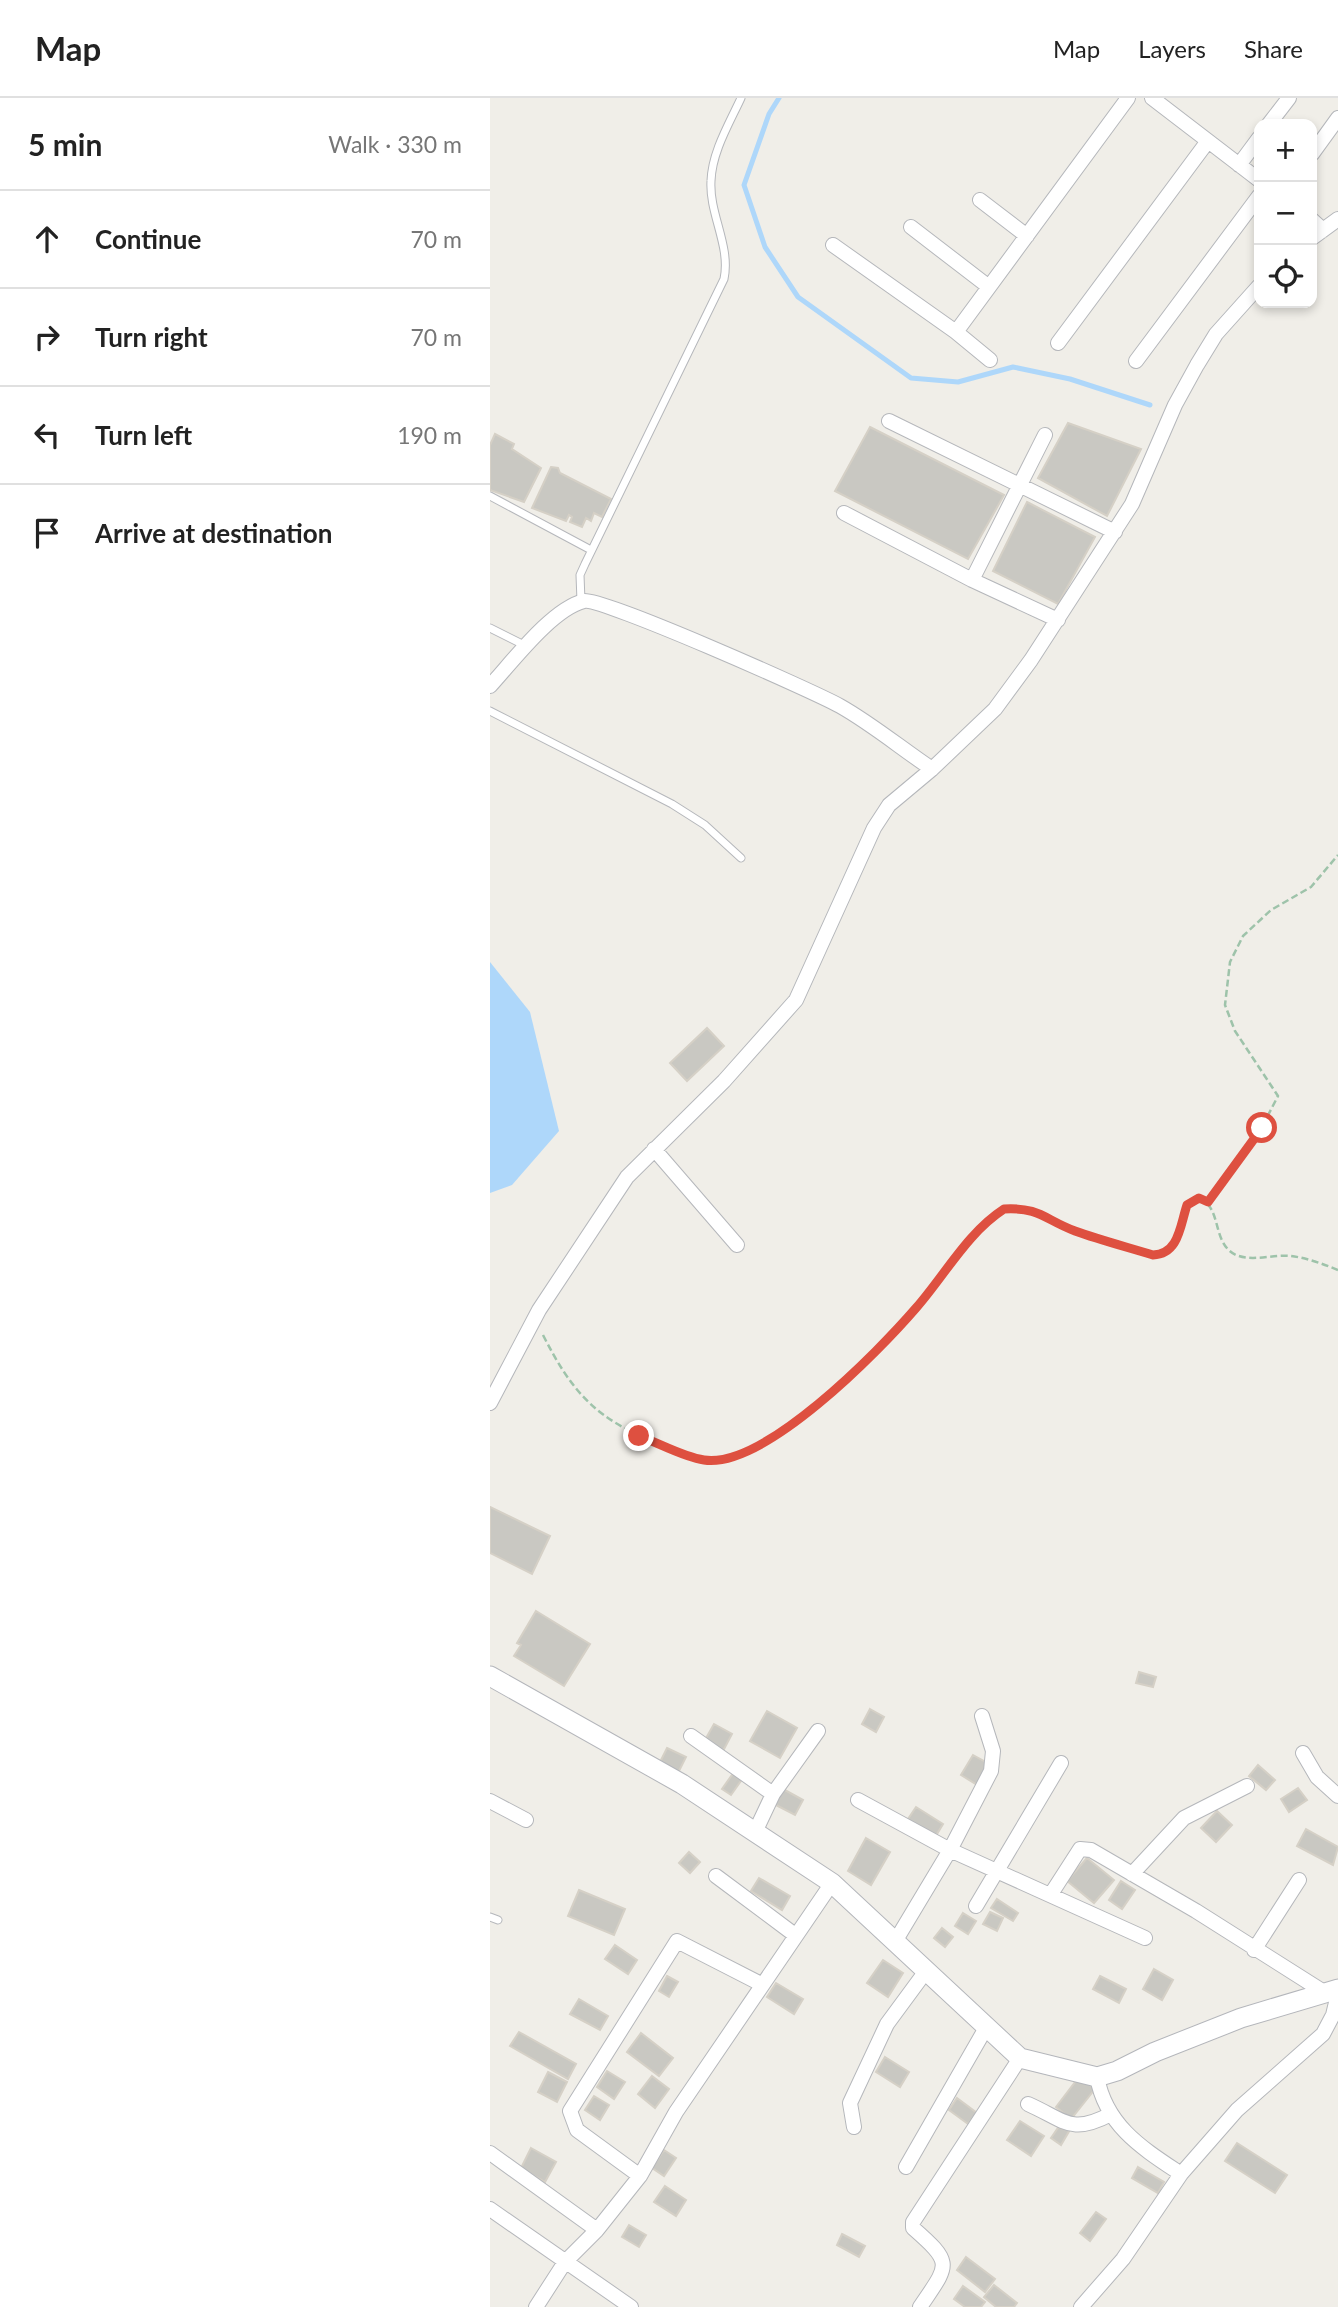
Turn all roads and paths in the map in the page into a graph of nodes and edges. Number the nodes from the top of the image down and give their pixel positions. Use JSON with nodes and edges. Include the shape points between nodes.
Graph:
{"nodes":[{"id":1,"x":741,"y":98,"type":"edge"},
{"id":2,"x":1128,"y":98,"type":"edge"},
{"id":3,"x":1152,"y":98,"type":"edge"},
{"id":4,"x":1289,"y":98,"type":"edge"},
{"id":5,"x":1338,"y":118,"type":"edge"},
{"id":6,"x":1273,"y":119,"type":"edge"},
{"id":7,"x":1208,"y":141,"type":"junction"},
{"id":8,"x":1254,"y":145,"type":"edge"},
{"id":9,"x":1317,"y":147,"type":"edge"},
{"id":10,"x":1239,"y":165,"type":"junction"},
{"id":11,"x":1254,"y":176,"type":"edge"},
{"id":12,"x":980,"y":200,"type":"dead end"},
{"id":13,"x":1254,"y":203,"type":"edge"},
{"id":14,"x":1338,"y":219,"type":"edge"},
{"id":15,"x":911,"y":227,"type":"dead end"},
{"id":16,"x":1318,"y":234,"type":"edge"},
{"id":17,"x":1027,"y":236,"type":"junction"},
{"id":18,"x":832,"y":245,"type":"dead end"},
{"id":19,"x":989,"y":287,"type":"junction"},
{"id":20,"x":1254,"y":292,"type":"edge"},
{"id":21,"x":956,"y":332,"type":"junction"},
{"id":22,"x":1058,"y":343,"type":"dead end"},
{"id":23,"x":990,"y":360,"type":"dead end"},
{"id":24,"x":1136,"y":361,"type":"dead end"},
{"id":25,"x":889,"y":421,"type":"dead end"},
{"id":26,"x":1045,"y":435,"type":"dead end"},
{"id":27,"x":1020,"y":485,"type":"junction"},
{"id":28,"x":490,"y":496,"type":"edge"},
{"id":29,"x":844,"y":513,"type":"dead end"},
{"id":30,"x":1115,"y":532,"type":"junction"},
{"id":31,"x":591,"y":550,"type":"junction"},
{"id":32,"x":972,"y":580,"type":"junction"},
{"id":33,"x":581,"y":602,"type":"junction"},
{"id":34,"x":1058,"y":620,"type":"junction"},
{"id":35,"x":490,"y":628,"type":"edge"},
{"id":36,"x":527,"y":647,"type":"junction"},
{"id":37,"x":490,"y":686,"type":"edge"},
{"id":38,"x":490,"y":711,"type":"edge"},
{"id":39,"x":932,"y":769,"type":"junction"},
{"id":40,"x":1338,"y":855,"type":"edge"},
{"id":41,"x":741,"y":858,"type":"dead end"},
{"id":42,"x":654,"y":1149,"type":"junction"},
{"id":43,"x":1208,"y":1202,"type":"junction"},
{"id":44,"x":737,"y":1245,"type":"dead end"},
{"id":45,"x":1338,"y":1270,"type":"edge"},
{"id":46,"x":535,"y":1318,"type":"junction"},
{"id":47,"x":490,"y":1404,"type":"edge"},
{"id":48,"x":490,"y":1676,"type":"edge"},
{"id":49,"x":982,"y":1716,"type":"dead end"},
{"id":50,"x":818,"y":1731,"type":"dead end"},
{"id":51,"x":691,"y":1736,"type":"dead end"},
{"id":52,"x":1303,"y":1753,"type":"dead end"},
{"id":53,"x":1061,"y":1763,"type":"dead end"},
{"id":54,"x":1247,"y":1786,"type":"dead end"},
{"id":55,"x":773,"y":1794,"type":"junction"},
{"id":56,"x":1338,"y":1796,"type":"edge"},
{"id":57,"x":859,"y":1800,"type":"dead end"},
{"id":58,"x":490,"y":1801,"type":"edge"},
{"id":59,"x":526,"y":1820,"type":"dead end"},
{"id":60,"x":755,"y":1830,"type":"junction"},
{"id":61,"x":950,"y":1850,"type":"junction"},
{"id":62,"x":997,"y":1870,"type":"junction"},
{"id":63,"x":1132,"y":1874,"type":"junction"},
{"id":64,"x":716,"y":1875,"type":"dead end"},
{"id":65,"x":1299,"y":1880,"type":"dead end"},
{"id":66,"x":832,"y":1883,"type":"junction"},
{"id":67,"x":1051,"y":1894,"type":"junction"},
{"id":68,"x":976,"y":1906,"type":"dead end"},
{"id":69,"x":795,"y":1935,"type":"junction"},
{"id":70,"x":1145,"y":1938,"type":"dead end"},
{"id":71,"x":896,"y":1940,"type":"junction"},
{"id":72,"x":1254,"y":1950,"type":"junction"},
{"id":73,"x":926,"y":1971,"type":"junction"},
{"id":74,"x":761,"y":1984,"type":"junction"},
{"id":75,"x":1335,"y":1992,"type":"edge"},
{"id":76,"x":987,"y":2026,"type":"junction"},
{"id":77,"x":1020,"y":2058,"type":"junction"},
{"id":78,"x":1097,"y":2077,"type":"junction"},
{"id":79,"x":1028,"y":2104,"type":"dead end"},
{"id":80,"x":1111,"y":2114,"type":"junction"},
{"id":81,"x":854,"y":2127,"type":"dead end"},
{"id":82,"x":490,"y":2153,"type":"edge"},
{"id":83,"x":906,"y":2167,"type":"dead end"},
{"id":84,"x":1181,"y":2174,"type":"junction"},
{"id":85,"x":640,"y":2176,"type":"junction"},
{"id":86,"x":490,"y":2209,"type":"edge"},
{"id":87,"x":597,"y":2230,"type":"junction"},
{"id":88,"x":565,"y":2262,"type":"junction"},
{"id":89,"x":536,"y":2307,"type":"edge"},
{"id":90,"x":631,"y":2307,"type":"edge"},
{"id":91,"x":920,"y":2307,"type":"edge"},
{"id":92,"x":1081,"y":2307,"type":"edge"}],
"edges":[{"from":1,"to":31,"type":"lane","via":[[718,148],[711,181],[725,257],[724,279]]},
{"from":2,"to":17,"type":"street"},
{"from":3,"to":7,"type":"street"},
{"from":4,"to":6,"type":"street"},
{"from":5,"to":9,"type":"street"},
{"from":7,"to":10,"type":"street"},
{"from":7,"to":22,"type":"street"},
{"from":8,"to":10,"type":"street"},
{"from":10,"to":11,"type":"street"},
{"from":12,"to":17,"type":"street"},
{"from":13,"to":24,"type":"street"},
{"from":14,"to":16,"type":"street"},
{"from":15,"to":19,"type":"street"},
{"from":17,"to":19,"type":"street"},
{"from":18,"to":21,"type":"street"},
{"from":19,"to":21,"type":"street"},
{"from":20,"to":30,"type":"street","via":[[1216,334],[1197,365]]},
{"from":21,"to":23,"type":"street"},
{"from":25,"to":27,"type":"street"},
{"from":26,"to":27,"type":"street"},
{"from":27,"to":30,"type":"street"},
{"from":27,"to":32,"type":"street"},
{"from":28,"to":31,"type":"lane"},
{"from":29,"to":32,"type":"street"},
{"from":30,"to":34,"type":"street"},
{"from":31,"to":33,"type":"lane","via":[[580,575]]},
{"from":32,"to":34,"type":"street"},
{"from":33,"to":36,"type":"street"},
{"from":33,"to":39,"type":"street","via":[[589,600],[636,616],[840,706]]},
{"from":34,"to":39,"type":"street","via":[[995,709]]},
{"from":35,"to":36,"type":"lane"},
{"from":36,"to":37,"type":"street"},
{"from":38,"to":41,"type":"lane","via":[[672,804],[705,825]]},
{"from":39,"to":42,"type":"street","via":[[889,805],[874,828],[796,1000],[724,1081]]},
{"from":40,"to":43,"type":"path","via":[[1311,887],[1271,910],[1243,936],[1230,962],[1225,1005],[1235,1031],[1278,1096],[1252,1146]]},
{"from":42,"to":44,"type":"street"},
{"from":42,"to":46,"type":"street","via":[[606,1207]]},
{"from":43,"to":45,"type":"path","via":[[1220,1240],[1236,1255],[1290,1256]]},
{"from":43,"to":46,"type":"path","via":[[1192,1200],[1170,1251],[1153,1255],[1072,1230],[1025,1208],[1004,1209],[971,1239],[917,1308],[832,1392],[765,1445],[728,1460],[704,1460],[639,1436],[608,1418],[582,1398],[562,1373]]},
{"from":46,"to":47,"type":"street"},
{"from":48,"to":60,"type":"street"},
{"from":49,"to":61,"type":"street","via":[[994,1761]]},
{"from":50,"to":55,"type":"street"},
{"from":51,"to":55,"type":"street"},
{"from":52,"to":56,"type":"street","via":[[1317,1777]]},
{"from":53,"to":62,"type":"street"},
{"from":54,"to":63,"type":"street","via":[[1184,1818]]},
{"from":55,"to":60,"type":"street"},
{"from":57,"to":61,"type":"street"},
{"from":58,"to":59,"type":"street"},
{"from":60,"to":66,"type":"street"},
{"from":61,"to":62,"type":"street"},
{"from":61,"to":71,"type":"street"},
{"from":62,"to":67,"type":"street"},
{"from":62,"to":68,"type":"street"},
{"from":63,"to":67,"type":"street","via":[[1091,1850],[1080,1849]]},
{"from":63,"to":72,"type":"street"},
{"from":64,"to":69,"type":"street"},
{"from":65,"to":72,"type":"street"},
{"from":66,"to":69,"type":"street"},
{"from":66,"to":71,"type":"street"},
{"from":67,"to":70,"type":"street"},
{"from":69,"to":74,"type":"street"},
{"from":71,"to":73,"type":"street"},
{"from":72,"to":75,"type":"street"},
{"from":73,"to":76,"type":"street"},
{"from":73,"to":81,"type":"street","via":[[887,2024],[850,2102]]},
{"from":74,"to":85,"type":"street","via":[[676,2112]]},
{"from":74,"to":85,"type":"street","via":[[677,1941],[659,1966],[570,2111],[578,2130]]},
{"from":75,"to":78,"type":"street","via":[[1241,2018]]},
{"from":75,"to":84,"type":"street","via":[[1333,2014],[1322,2034],[1261,2085]]},
{"from":76,"to":77,"type":"street"},
{"from":76,"to":83,"type":"street"},
{"from":77,"to":78,"type":"street"},
{"from":77,"to":91,"type":"street","via":[[913,2222],[913,2228],[936,2248],[944,2264]]},
{"from":78,"to":80,"type":"street","via":[[1101,2098]]},
{"from":79,"to":80,"type":"street","via":[[1076,2126],[1090,2125]]},
{"from":80,"to":84,"type":"street","via":[[1125,2133]]},
{"from":82,"to":87,"type":"street"},
{"from":84,"to":92,"type":"street","via":[[1123,2259]]},
{"from":85,"to":87,"type":"street"},
{"from":86,"to":88,"type":"street"},
{"from":87,"to":88,"type":"street"},
{"from":88,"to":89,"type":"street"},
{"from":88,"to":90,"type":"street"}]}
